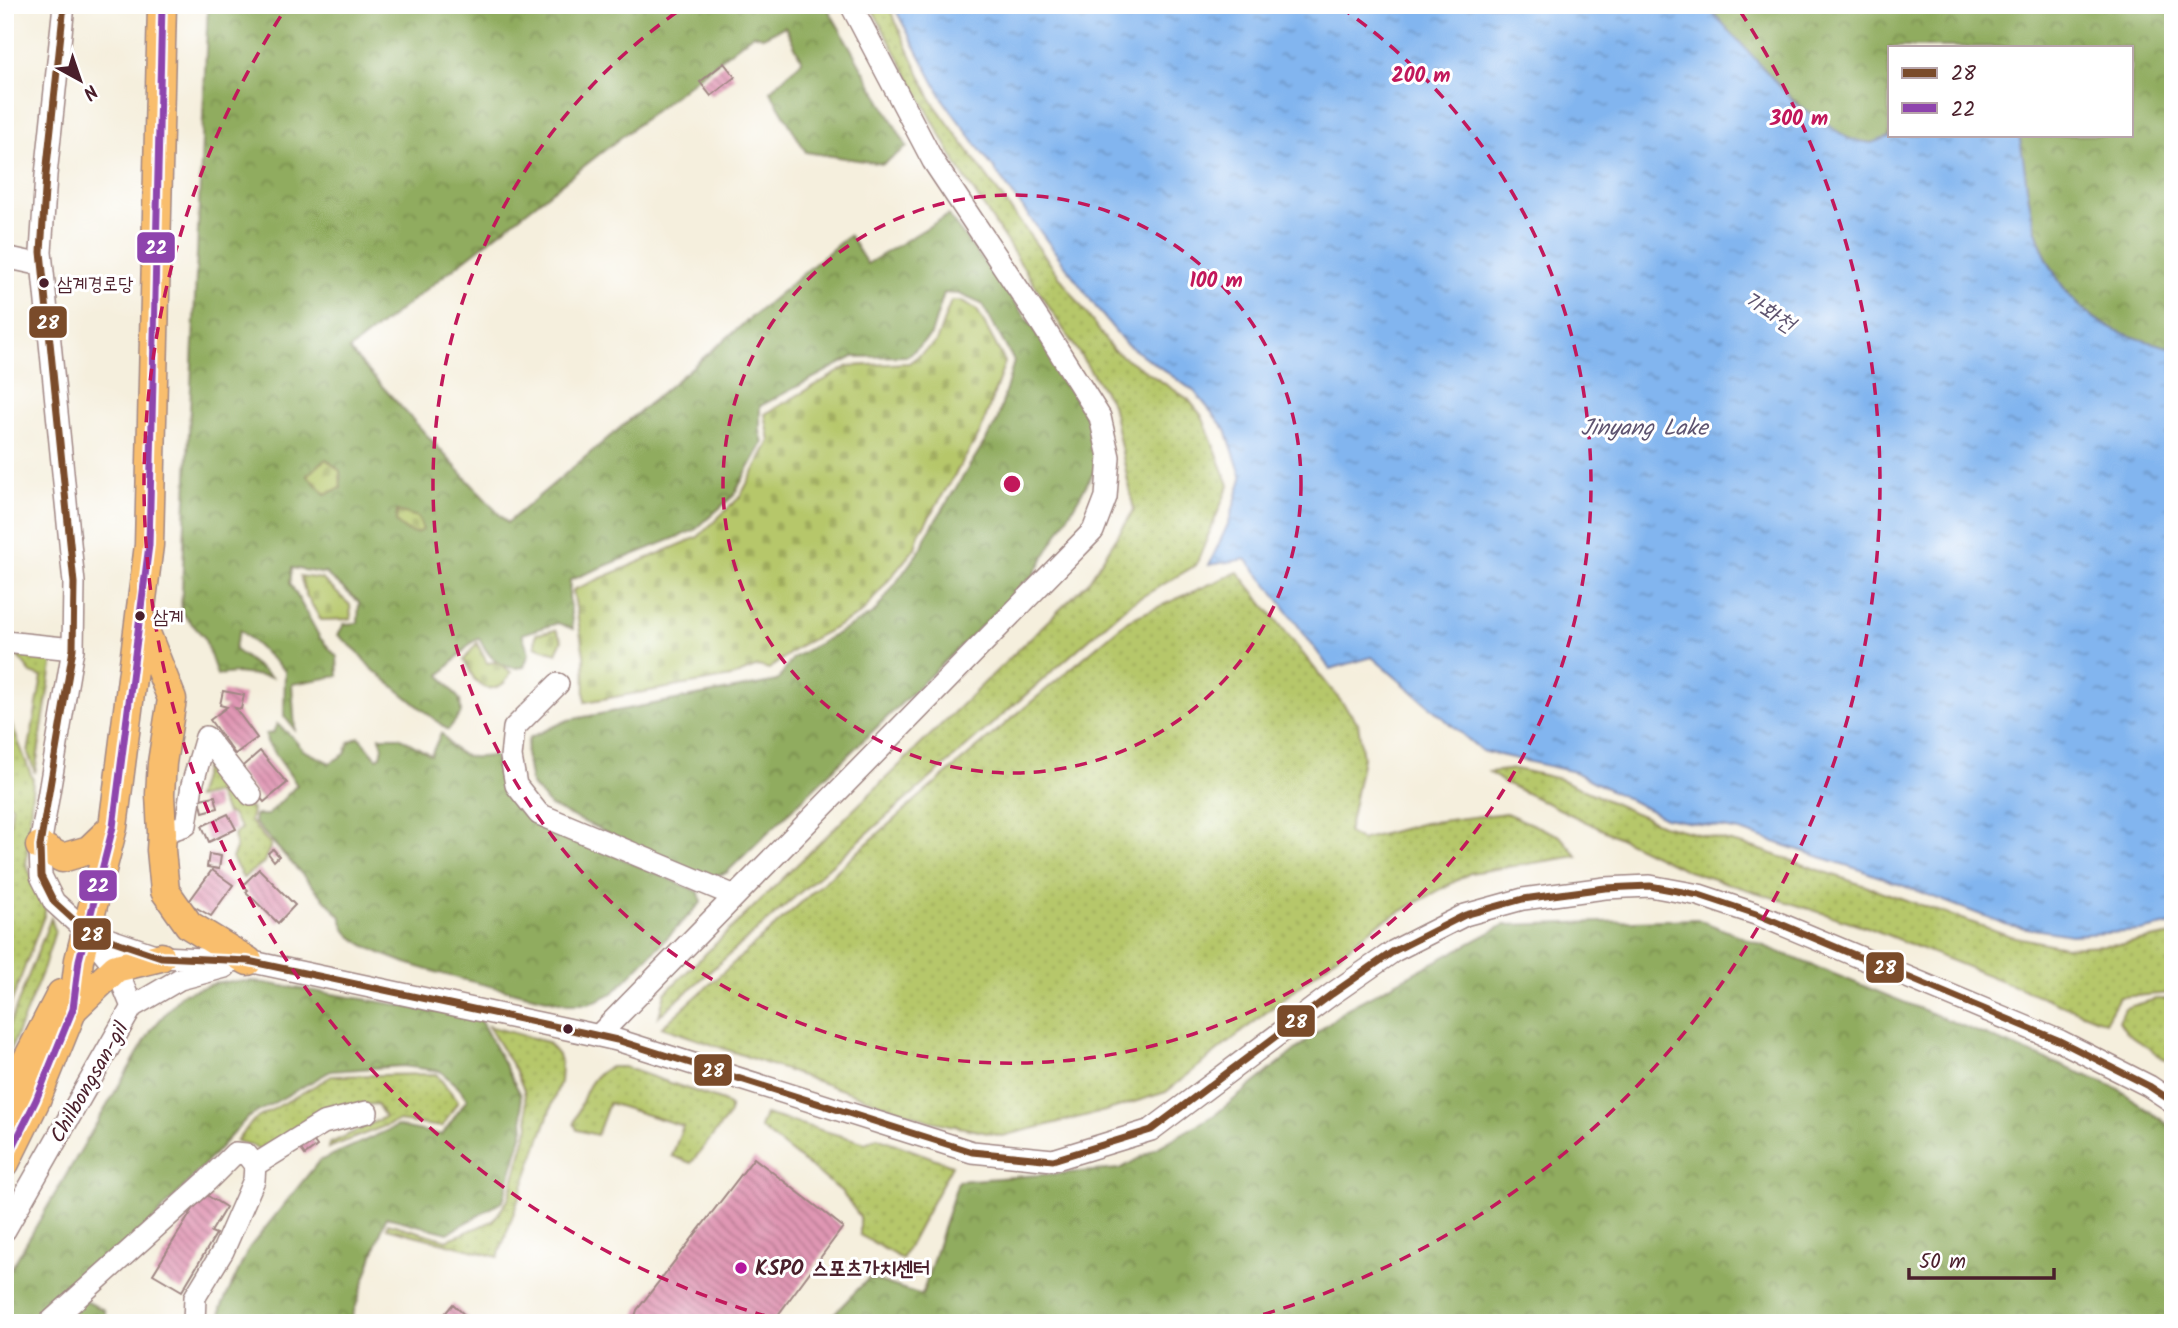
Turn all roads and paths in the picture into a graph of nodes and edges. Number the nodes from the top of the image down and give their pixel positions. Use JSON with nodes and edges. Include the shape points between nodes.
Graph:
{"nodes":[{"id":1,"x":64,"y":5,"type":"edge"},
{"id":2,"x":162,"y":5,"type":"edge"},
{"id":3,"x":851,"y":5,"type":"edge"},
{"id":4,"x":5,"y":257,"type":"edge"},
{"id":5,"x":42,"y":265,"type":"junction"},
{"id":6,"x":141,"y":621,"type":"junction"},
{"id":7,"x":5,"y":642,"type":"edge"},
{"id":8,"x":73,"y":649,"type":"junction"},
{"id":9,"x":558,"y":684,"type":"dead end"},
{"id":10,"x":251,"y":795,"type":"dead end"},
{"id":11,"x":113,"y":827,"type":"junction"},
{"id":12,"x":162,"y":834,"type":"junction"},
{"id":13,"x":40,"y":846,"type":"junction"},
{"id":14,"x":735,"y":896,"type":"junction"},
{"id":15,"x":87,"y":932,"type":"junction"},
{"id":16,"x":162,"y":957,"type":"junction"},
{"id":17,"x":79,"y":960,"type":"junction"},
{"id":18,"x":248,"y":961,"type":"junction"},
{"id":19,"x":116,"y":968,"type":"junction"},
{"id":20,"x":132,"y":1007,"type":"junction"},
{"id":21,"x":73,"y":1009,"type":"junction"},
{"id":22,"x":598,"y":1036,"type":"junction"},
{"id":23,"x":2173,"y":1102,"type":"edge"},
{"id":24,"x":5,"y":1103,"type":"edge"},
{"id":25,"x":367,"y":1112,"type":"dead end"},
{"id":26,"x":5,"y":1163,"type":"edge"},
{"id":27,"x":255,"y":1165,"type":"junction"},
{"id":28,"x":5,"y":1230,"type":"edge"},
{"id":29,"x":49,"y":1323,"type":"edge"},
{"id":30,"x":194,"y":1323,"type":"edge"}],
"edges":[{"from":1,"to":5,"type":"street","via":[[46,176]]},
{"from":2,"to":6,"type":"main road","via":[[149,545]]},
{"from":3,"to":14,"type":"street","via":[[933,161],[1100,417],[1110,457],[1106,497],[1093,531]]},
{"from":4,"to":5,"type":"street"},
{"from":5,"to":8,"type":"street","via":[[74,583]]},
{"from":6,"to":11,"type":"main road"},
{"from":6,"to":12,"type":"main road","via":[[172,699],[162,764]]},
{"from":7,"to":8,"type":"street"},
{"from":8,"to":13,"type":"street"},
{"from":9,"to":14,"type":"street","via":[[514,728],[511,757],[516,785],[539,814]]},
{"from":10,"to":12,"type":"street","via":[[206,737],[186,825]]},
{"from":11,"to":13,"type":"main road","via":[[89,850],[62,858]]},
{"from":11,"to":15,"type":"main road"},
{"from":12,"to":18,"type":"main road","via":[[165,891],[190,925]]},
{"from":13,"to":15,"type":"street","via":[[41,876],[54,902]]},
{"from":14,"to":22,"type":"street"},
{"from":15,"to":16,"type":"street"},
{"from":15,"to":17,"type":"main road"},
{"from":15,"to":19,"type":"street"},
{"from":16,"to":18,"type":"street"},
{"from":16,"to":19,"type":"main road"},
{"from":17,"to":21,"type":"main road"},
{"from":17,"to":24,"type":"main road"},
{"from":18,"to":20,"type":"street","name":"Chilbongsan-gil","via":[[180,978]]},
{"from":18,"to":22,"type":"street"},
{"from":19,"to":20,"type":"street"},
{"from":19,"to":21,"type":"main road"},
{"from":20,"to":28,"type":"street","name":"Chilbongsan-gil"},
{"from":21,"to":26,"type":"main road"},
{"from":22,"to":23,"type":"street","via":[[972,1152],[1053,1160],[1151,1130],[1394,951],[1465,915],[1523,899],[1650,886],[1699,895],[1759,915],[2060,1041]]},
{"from":25,"to":27,"type":"street","via":[[323,1123]]},
{"from":27,"to":29,"type":"street","via":[[246,1154],[235,1153]]},
{"from":27,"to":30,"type":"street","via":[[254,1180],[223,1251],[195,1297]]}]}
